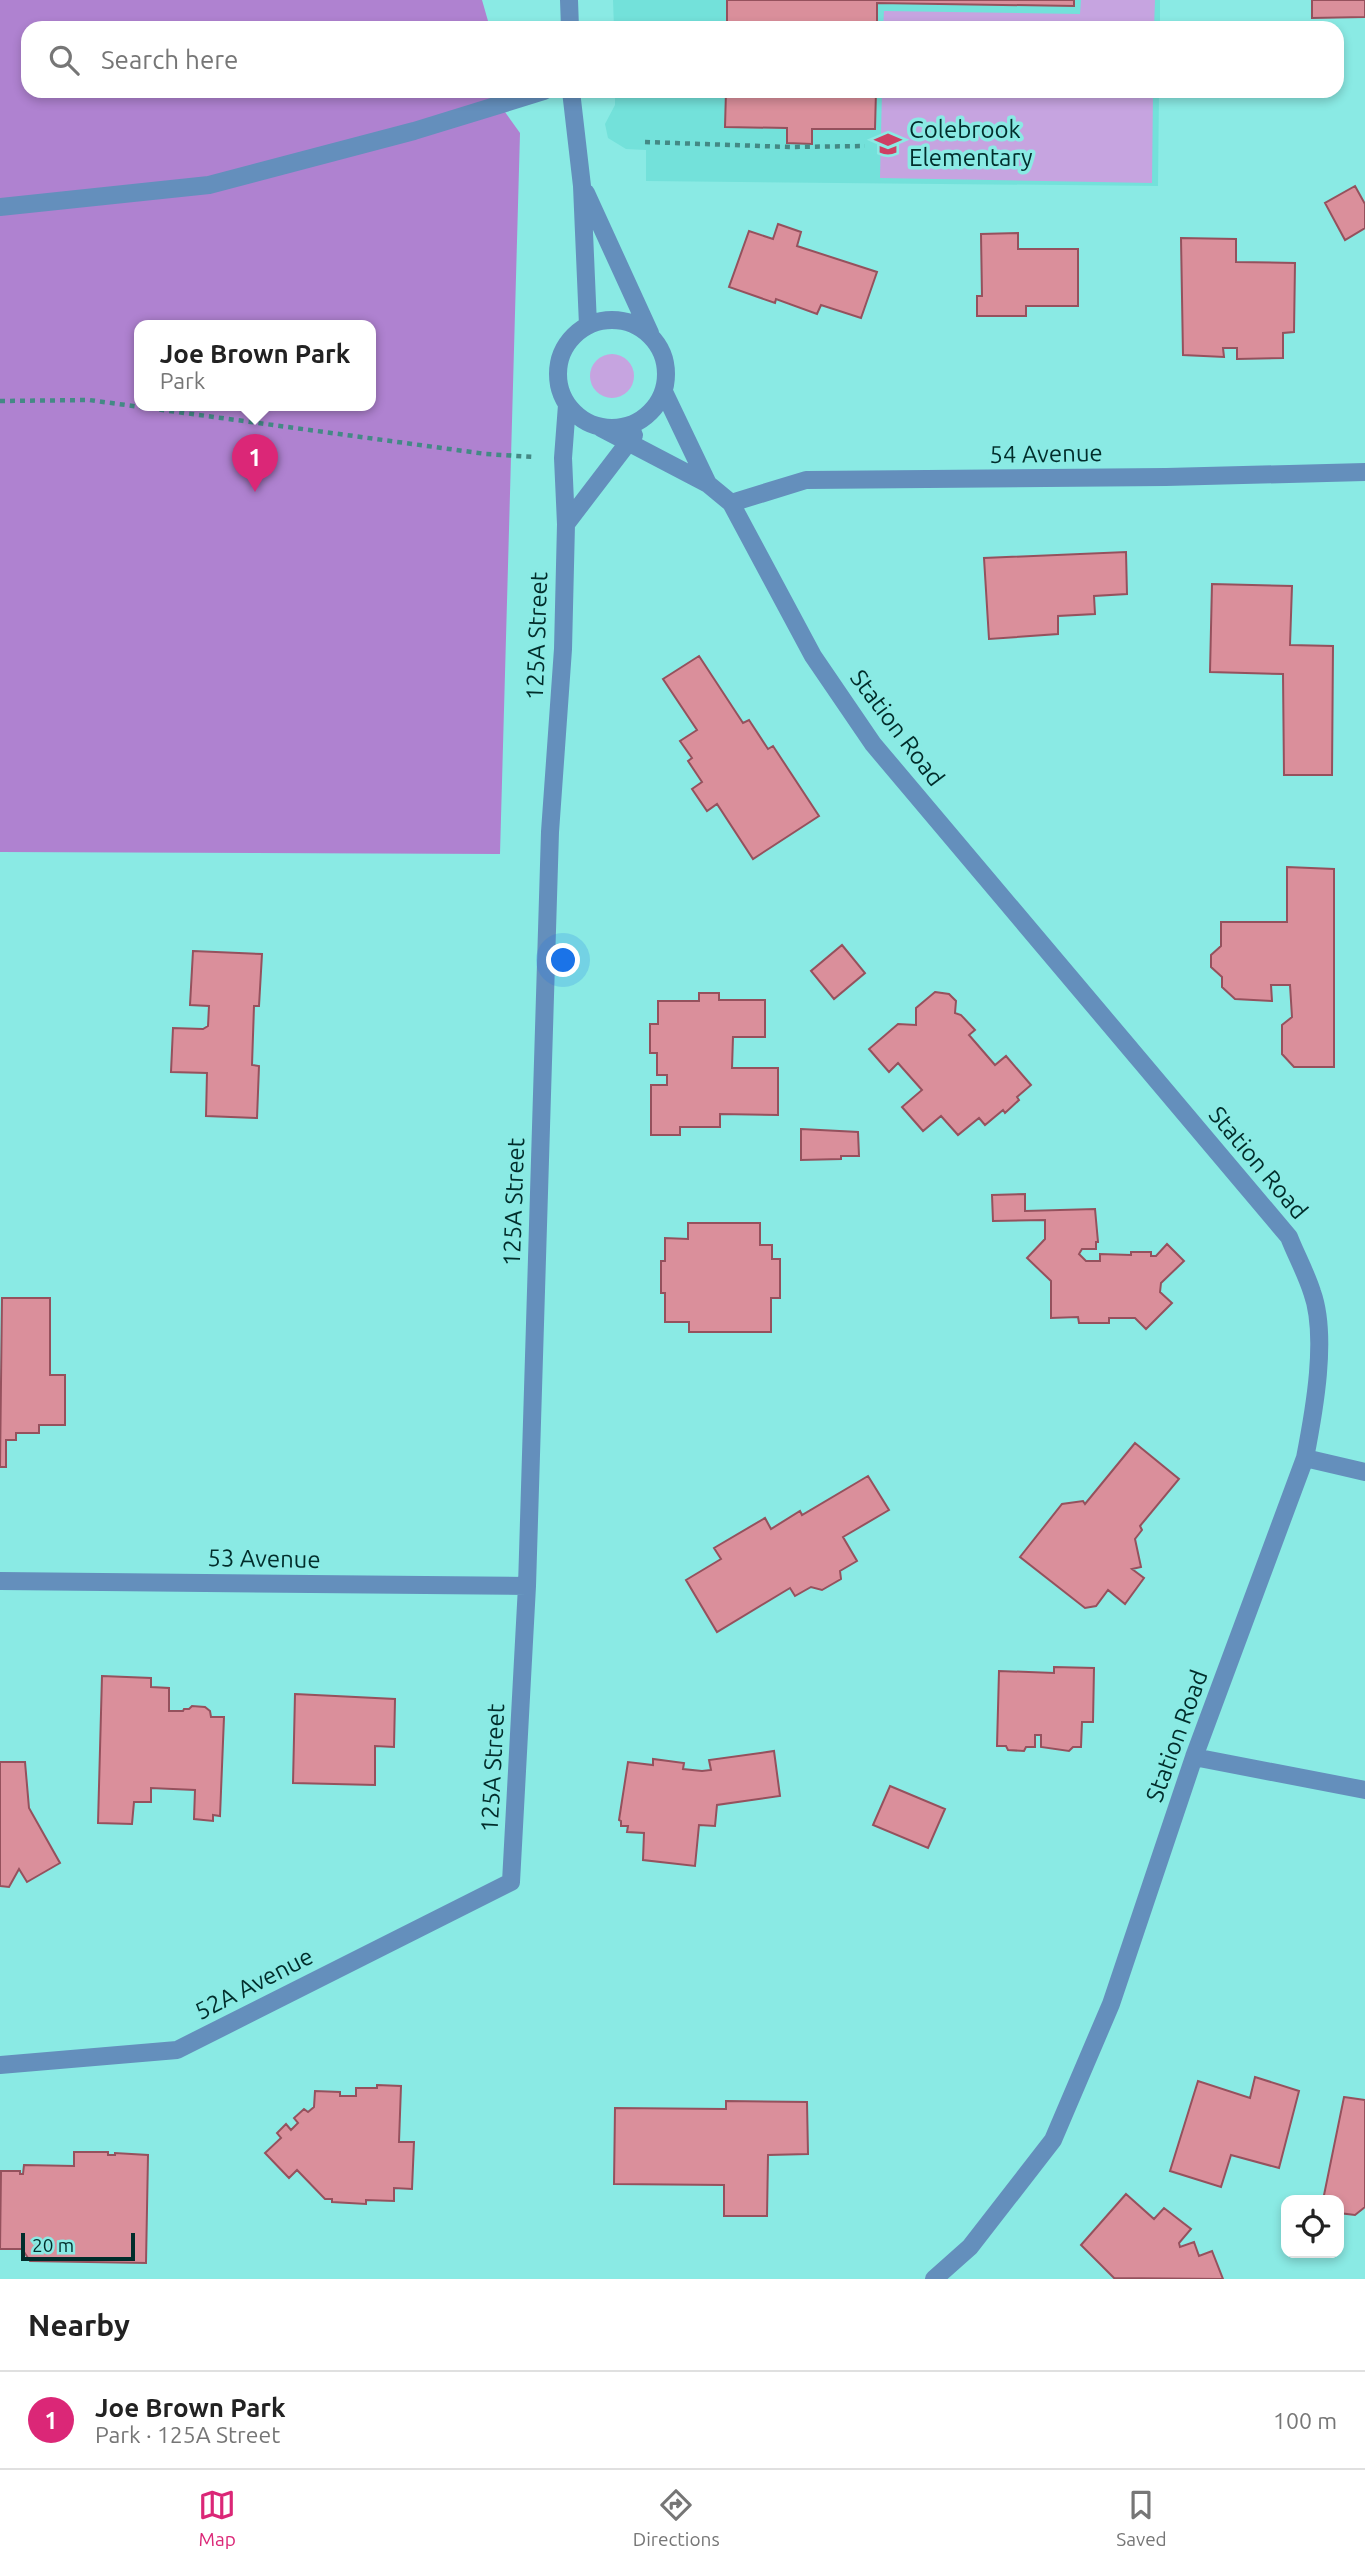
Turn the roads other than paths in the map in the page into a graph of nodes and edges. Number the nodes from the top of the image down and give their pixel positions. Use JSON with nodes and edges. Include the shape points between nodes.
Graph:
{"nodes":[{"id":1,"x":569,"y":0,"type":"edge"},
{"id":2,"x":570,"y":21,"type":"edge"},
{"id":3,"x":521,"y":98,"type":"edge"},
{"id":4,"x":572,"y":98,"type":"edge"},
{"id":5,"x":582,"y":186,"type":"junction"},
{"id":6,"x":0,"y":207,"type":"edge"},
{"id":7,"x":588,"y":326,"type":"junction"},
{"id":8,"x":650,"y":333,"type":"junction"},
{"id":9,"x":665,"y":394,"type":"junction"},
{"id":10,"x":567,"y":405,"type":"junction"},
{"id":11,"x":648,"y":415,"type":"junction"},
{"id":12,"x":601,"y":428,"type":"junction"},
{"id":13,"x":629,"y":443,"type":"junction"},
{"id":14,"x":1365,"y":472,"type":"edge"},
{"id":15,"x":708,"y":484,"type":"junction"},
{"id":16,"x":732,"y":503,"type":"junction"},
{"id":17,"x":566,"y":524,"type":"junction"},
{"id":18,"x":1305,"y":1458,"type":"junction"},
{"id":19,"x":1365,"y":1472,"type":"edge"},
{"id":20,"x":0,"y":1581,"type":"edge"},
{"id":21,"x":527,"y":1586,"type":"junction"},
{"id":22,"x":1194,"y":1757,"type":"junction"},
{"id":23,"x":1365,"y":1790,"type":"edge"},
{"id":24,"x":511,"y":1882,"type":"joint"},
{"id":25,"x":0,"y":2065,"type":"edge"},
{"id":26,"x":934,"y":2279,"type":"edge"}],
"edges":[{"from":1,"to":2,"type":"street"},
{"from":3,"to":6,"type":"street","via":[[209,185]]},
{"from":4,"to":5,"type":"street"},
{"from":5,"to":7,"type":"street"},
{"from":5,"to":8,"type":"street"},
{"from":7,"to":8,"type":"street","via":[[620,320]]},
{"from":7,"to":10,"type":"street","via":[[576,333],[559,360],[559,384]]},
{"from":8,"to":9,"type":"street","via":[[665,365]]},
{"from":9,"to":11,"type":"street"},
{"from":9,"to":15,"type":"street","name":"Station Road"},
{"from":10,"to":12,"type":"street","via":[[581,419]]},
{"from":10,"to":17,"type":"street","name":"125A Street","via":[[563,458]]},
{"from":11,"to":12,"type":"street","via":[[619,429]]},
{"from":11,"to":13,"type":"street"},
{"from":12,"to":13,"type":"street","name":"Station Road"},
{"from":13,"to":15,"type":"street","name":"Station Road"},
{"from":13,"to":17,"type":"street"},
{"from":14,"to":16,"type":"street","name":"54 Avenue","via":[[806,480]]},
{"from":15,"to":16,"type":"street","name":"Station Road"},
{"from":16,"to":18,"type":"street","name":"Station Road","via":[[813,656],[873,744],[1289,1237],[1313,1294],[1320,1341]]},
{"from":17,"to":21,"type":"street","name":"125A Street","via":[[550,846]]},
{"from":18,"to":19,"type":"street"},
{"from":18,"to":22,"type":"street","name":"Station Road"},
{"from":20,"to":21,"type":"street","name":"53 Avenue"},
{"from":21,"to":24,"type":"street","name":"125A Street"},
{"from":22,"to":23,"type":"street"},
{"from":22,"to":26,"type":"street","name":"Station Road","via":[[1111,2004],[1054,2140],[970,2247]]},
{"from":24,"to":25,"type":"street","name":"52A Avenue","via":[[177,2050]]}]}
